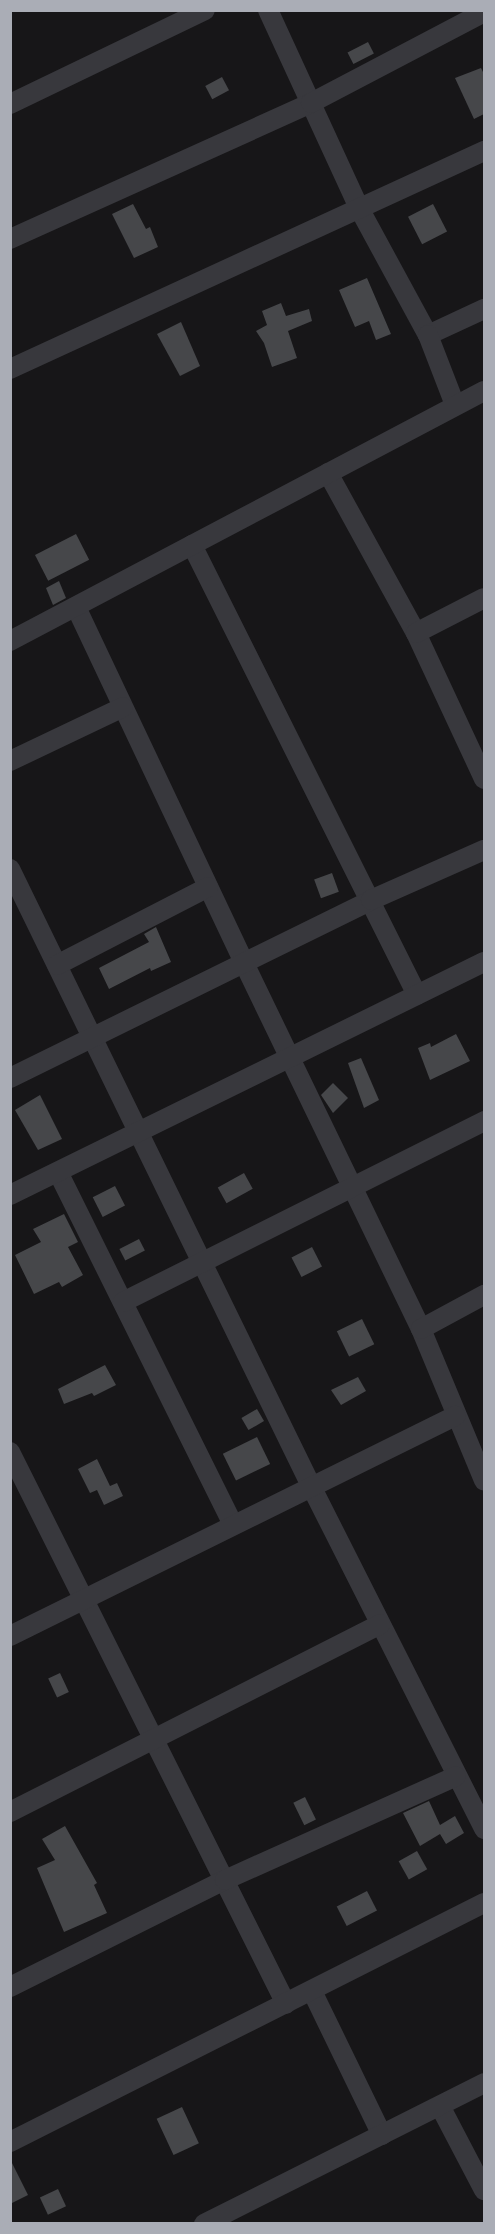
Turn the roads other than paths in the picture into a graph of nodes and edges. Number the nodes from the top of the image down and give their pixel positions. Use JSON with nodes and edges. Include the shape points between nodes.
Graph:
{"nodes":[{"id":1,"x":205,"y":10,"type":"edge"},
{"id":2,"x":268,"y":10,"type":"edge"},
{"id":3,"x":484,"y":12,"type":"edge"},
{"id":4,"x":311,"y":103,"type":"junction"},
{"id":5,"x":10,"y":104,"type":"edge"},
{"id":6,"x":484,"y":151,"type":"edge"},
{"id":7,"x":360,"y":210,"type":"junction"},
{"id":8,"x":13,"y":232,"type":"edge"},
{"id":9,"x":484,"y":309,"type":"edge"},
{"id":10,"x":428,"y":335,"type":"junction"},
{"id":11,"x":10,"y":369,"type":"edge"},
{"id":12,"x":484,"y":391,"type":"edge"},
{"id":13,"x":455,"y":405,"type":"junction"},
{"id":14,"x":328,"y":473,"type":"junction"},
{"id":15,"x":192,"y":545,"type":"junction"},
{"id":16,"x":484,"y":598,"type":"edge"},
{"id":17,"x":76,"y":607,"type":"junction"},
{"id":18,"x":416,"y":633,"type":"junction"},
{"id":19,"x":10,"y":641,"type":"edge"},
{"id":20,"x":123,"y":707,"type":"junction"},
{"id":21,"x":10,"y":761,"type":"edge"},
{"id":22,"x":484,"y":778,"type":"edge"},
{"id":23,"x":484,"y":850,"type":"edge"},
{"id":24,"x":10,"y":869,"type":"edge"},
{"id":25,"x":208,"y":887,"type":"junction"},
{"id":26,"x":371,"y":900,"type":"junction"},
{"id":27,"x":484,"y":962,"type":"edge"},
{"id":28,"x":244,"y":963,"type":"junction"},
{"id":29,"x":57,"y":965,"type":"junction"},
{"id":30,"x":417,"y":995,"type":"junction"},
{"id":31,"x":93,"y":1038,"type":"junction"},
{"id":32,"x":290,"y":1059,"type":"junction"},
{"id":33,"x":10,"y":1078,"type":"edge"},
{"id":34,"x":484,"y":1121,"type":"edge"},
{"id":35,"x":139,"y":1132,"type":"junction"},
{"id":36,"x":58,"y":1172,"type":"junction"},
{"id":37,"x":351,"y":1187,"type":"junction"},
{"id":38,"x":10,"y":1195,"type":"edge"},
{"id":39,"x":202,"y":1262,"type":"junction"},
{"id":40,"x":484,"y":1295,"type":"edge"},
{"id":41,"x":123,"y":1302,"type":"junction"},
{"id":42,"x":421,"y":1329,"type":"junction"},
{"id":43,"x":456,"y":1416,"type":"junction"},
{"id":44,"x":10,"y":1452,"type":"edge"},
{"id":45,"x":479,"y":1452,"type":"edge"},
{"id":46,"x":16,"y":1475,"type":"edge"},
{"id":47,"x":484,"y":1480,"type":"edge"},
{"id":48,"x":312,"y":1488,"type":"junction"},
{"id":49,"x":233,"y":1525,"type":"junction"},
{"id":50,"x":86,"y":1599,"type":"junction"},
{"id":51,"x":380,"y":1624,"type":"junction"},
{"id":52,"x":10,"y":1636,"type":"edge"},
{"id":53,"x":153,"y":1737,"type":"junction"},
{"id":54,"x":456,"y":1776,"type":"junction"},
{"id":55,"x":10,"y":1812,"type":"edge"},
{"id":56,"x":484,"y":1829,"type":"edge"},
{"id":57,"x":225,"y":1880,"type":"junction"},
{"id":58,"x":484,"y":1903,"type":"edge"},
{"id":59,"x":10,"y":1987,"type":"edge"},
{"id":60,"x":312,"y":1991,"type":"junction"},
{"id":61,"x":286,"y":2004,"type":"junction"},
{"id":62,"x":484,"y":2083,"type":"edge"},
{"id":63,"x":440,"y":2106,"type":"junction"},
{"id":64,"x":382,"y":2135,"type":"junction"},
{"id":65,"x":10,"y":2142,"type":"edge"},
{"id":66,"x":484,"y":2190,"type":"edge"},
{"id":67,"x":204,"y":2223,"type":"edge"}],
"edges":[{"from":1,"to":5,"type":"street"},
{"from":2,"to":4,"type":"street"},
{"from":3,"to":4,"type":"street"},
{"from":4,"to":7,"type":"street"},
{"from":4,"to":8,"type":"street"},
{"from":6,"to":7,"type":"street"},
{"from":7,"to":10,"type":"street"},
{"from":7,"to":11,"type":"street"},
{"from":9,"to":10,"type":"street"},
{"from":10,"to":13,"type":"street"},
{"from":12,"to":13,"type":"street"},
{"from":13,"to":14,"type":"street"},
{"from":14,"to":15,"type":"street"},
{"from":14,"to":18,"type":"street"},
{"from":15,"to":17,"type":"street"},
{"from":15,"to":26,"type":"street"},
{"from":16,"to":18,"type":"street"},
{"from":17,"to":19,"type":"street"},
{"from":17,"to":20,"type":"street"},
{"from":18,"to":22,"type":"street"},
{"from":20,"to":21,"type":"street"},
{"from":20,"to":25,"type":"street"},
{"from":23,"to":26,"type":"street"},
{"from":24,"to":29,"type":"street"},
{"from":25,"to":28,"type":"street"},
{"from":25,"to":29,"type":"street"},
{"from":26,"to":28,"type":"street"},
{"from":26,"to":30,"type":"street"},
{"from":27,"to":30,"type":"street"},
{"from":28,"to":31,"type":"street"},
{"from":28,"to":32,"type":"street"},
{"from":29,"to":31,"type":"street"},
{"from":30,"to":32,"type":"street"},
{"from":31,"to":33,"type":"street"},
{"from":31,"to":35,"type":"street"},
{"from":32,"to":35,"type":"street"},
{"from":32,"to":37,"type":"street"},
{"from":34,"to":37,"type":"street"},
{"from":35,"to":36,"type":"street"},
{"from":35,"to":39,"type":"street"},
{"from":36,"to":38,"type":"street"},
{"from":36,"to":41,"type":"street"},
{"from":37,"to":39,"type":"street"},
{"from":37,"to":42,"type":"street"},
{"from":39,"to":41,"type":"street"},
{"from":39,"to":48,"type":"street"},
{"from":40,"to":42,"type":"street"},
{"from":41,"to":49,"type":"street"},
{"from":42,"to":43,"type":"street"},
{"from":43,"to":45,"type":"street"},
{"from":43,"to":48,"type":"street"},
{"from":44,"to":46,"type":"street"},
{"from":45,"to":47,"type":"street"},
{"from":46,"to":50,"type":"street"},
{"from":48,"to":49,"type":"street"},
{"from":48,"to":51,"type":"street"},
{"from":49,"to":50,"type":"street"},
{"from":50,"to":52,"type":"street"},
{"from":50,"to":53,"type":"street"},
{"from":51,"to":53,"type":"street"},
{"from":51,"to":54,"type":"street"},
{"from":53,"to":55,"type":"street"},
{"from":53,"to":57,"type":"street"},
{"from":54,"to":56,"type":"street"},
{"from":54,"to":57,"type":"street"},
{"from":57,"to":59,"type":"street"},
{"from":57,"to":61,"type":"street"},
{"from":58,"to":60,"type":"street"},
{"from":60,"to":61,"type":"street"},
{"from":60,"to":64,"type":"street"},
{"from":61,"to":65,"type":"street"},
{"from":62,"to":63,"type":"street"},
{"from":63,"to":64,"type":"street"},
{"from":63,"to":66,"type":"street"},
{"from":64,"to":67,"type":"street"}]}
